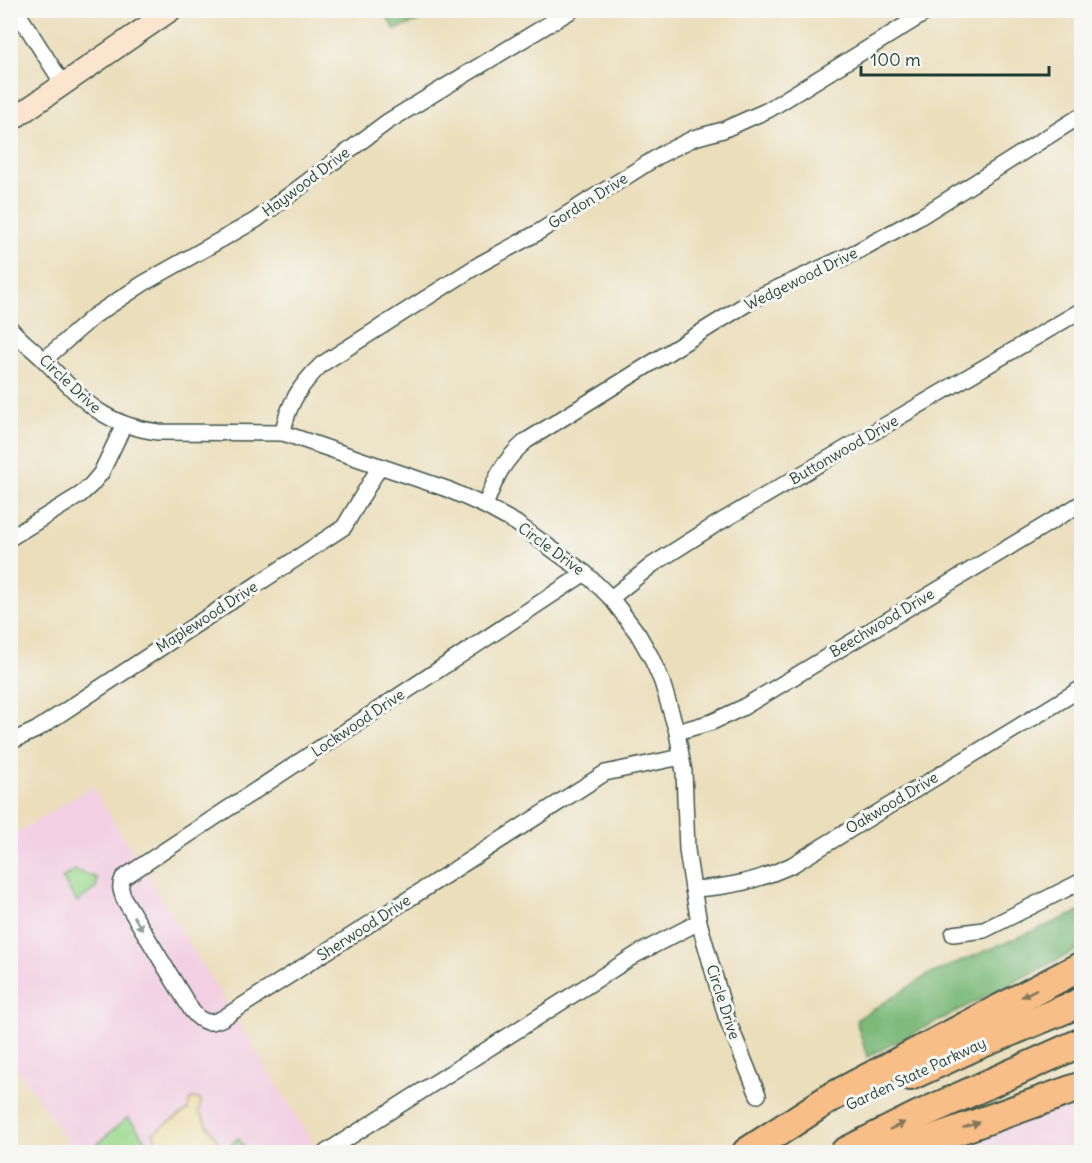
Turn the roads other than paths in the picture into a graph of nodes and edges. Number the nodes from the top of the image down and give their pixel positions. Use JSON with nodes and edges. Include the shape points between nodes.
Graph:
{"nodes":[{"id":1,"x":16,"y":10,"type":"edge"},
{"id":2,"x":171,"y":10,"type":"edge"},
{"id":3,"x":572,"y":10,"type":"edge"},
{"id":4,"x":930,"y":10,"type":"edge"},
{"id":5,"x":63,"y":84,"type":"junction"},
{"id":6,"x":1082,"y":115,"type":"edge"},
{"id":7,"x":10,"y":121,"type":"edge"},
{"id":8,"x":1082,"y":310,"type":"edge"},
{"id":9,"x":12,"y":332,"type":"edge"},
{"id":10,"x":44,"y":360,"type":"junction"},
{"id":11,"x":124,"y":425,"type":"junction"},
{"id":12,"x":283,"y":434,"type":"junction"},
{"id":13,"x":380,"y":466,"type":"junction"},
{"id":14,"x":1082,"y":503,"type":"edge"},
{"id":15,"x":485,"y":506,"type":"junction"},
{"id":16,"x":10,"y":538,"type":"edge"},
{"id":17,"x":585,"y":573,"type":"junction"},
{"id":18,"x":612,"y":598,"type":"junction"},
{"id":19,"x":1082,"y":688,"type":"edge"},
{"id":20,"x":677,"y":732,"type":"junction"},
{"id":21,"x":10,"y":742,"type":"edge"},
{"id":22,"x":681,"y":757,"type":"junction"},
{"id":23,"x":130,"y":874,"type":"joint"},
{"id":24,"x":1082,"y":881,"type":"edge"},
{"id":25,"x":693,"y":889,"type":"junction"},
{"id":26,"x":699,"y":922,"type":"junction"},
{"id":27,"x":953,"y":933,"type":"dead end"},
{"id":28,"x":1082,"y":966,"type":"edge"},
{"id":29,"x":1082,"y":1002,"type":"edge"},
{"id":30,"x":1082,"y":1042,"type":"edge"},
{"id":31,"x":1082,"y":1086,"type":"edge"},
{"id":32,"x":758,"y":1095,"type":"dead end"},
{"id":33,"x":326,"y":1152,"type":"edge"},
{"id":34,"x":747,"y":1152,"type":"edge"},
{"id":35,"x":753,"y":1152,"type":"edge"},
{"id":36,"x":845,"y":1152,"type":"edge"},
{"id":37,"x":897,"y":1152,"type":"edge"}],
"edges":[{"from":1,"to":5,"type":"street"},
{"from":2,"to":5,"type":"street"},
{"from":3,"to":10,"type":"street","name":"Haywood Drive","via":[[387,122],[256,220],[94,316]]},
{"from":4,"to":12,"type":"street","name":"Gordon Drive","via":[[768,110],[662,154],[322,364],[298,390]]},
{"from":5,"to":7,"type":"street"},
{"from":6,"to":15,"type":"street","name":"Wedgewood Drive","via":[[920,217],[856,252],[756,298],[526,441],[503,465]]},
{"from":8,"to":18,"type":"street","name":"Buttonwood Drive","via":[[715,525],[652,565]]},
{"from":9,"to":10,"type":"street","name":"Circle Drive"},
{"from":10,"to":11,"type":"street","name":"Circle Drive","via":[[93,408]]},
{"from":11,"to":12,"type":"street","name":"Circle Drive","via":[[158,432]]},
{"from":11,"to":16,"type":"street","via":[[91,485]]},
{"from":12,"to":13,"type":"street","name":"Circle Drive"},
{"from":13,"to":15,"type":"street","name":"Circle Drive"},
{"from":13,"to":21,"type":"street","name":"Maplewood Drive","via":[[344,527],[36,730]]},
{"from":14,"to":20,"type":"street","name":"Beechwood Drive","via":[[742,708]]},
{"from":15,"to":17,"type":"street","name":"Circle Drive","via":[[516,523]]},
{"from":17,"to":18,"type":"street","name":"Circle Drive"},
{"from":17,"to":23,"type":"street","name":"Lockwood Drive"},
{"from":18,"to":20,"type":"street","name":"Circle Drive","via":[[651,657]]},
{"from":19,"to":25,"type":"street","name":"Oakwood Drive","via":[[792,865],[740,884]]},
{"from":20,"to":22,"type":"street","name":"Circle Drive"},
{"from":23,"to":22,"type":"street","name":"Sherwood Drive","one_way":true,"via":[[120,884],[124,899],[192,1011],[204,1021],[214,1022],[605,773]]},
{"from":22,"to":25,"type":"street","name":"Circle Drive"},
{"from":24,"to":27,"type":"street","via":[[984,930]]},
{"from":25,"to":26,"type":"street","name":"Circle Drive"},
{"from":26,"to":32,"type":"street","name":"Circle Drive","via":[[726,1016]]},
{"from":26,"to":33,"type":"street","via":[[637,954]]},
{"from":28,"to":34,"type":"highway","one_way":true,"via":[[830,1098]]},
{"from":29,"to":35,"type":"highway","name":"Garden State Parkway","via":[[973,1047]]},
{"from":36,"to":30,"type":"highway","one_way":true},
{"from":37,"to":31,"type":"highway","one_way":true}]}
